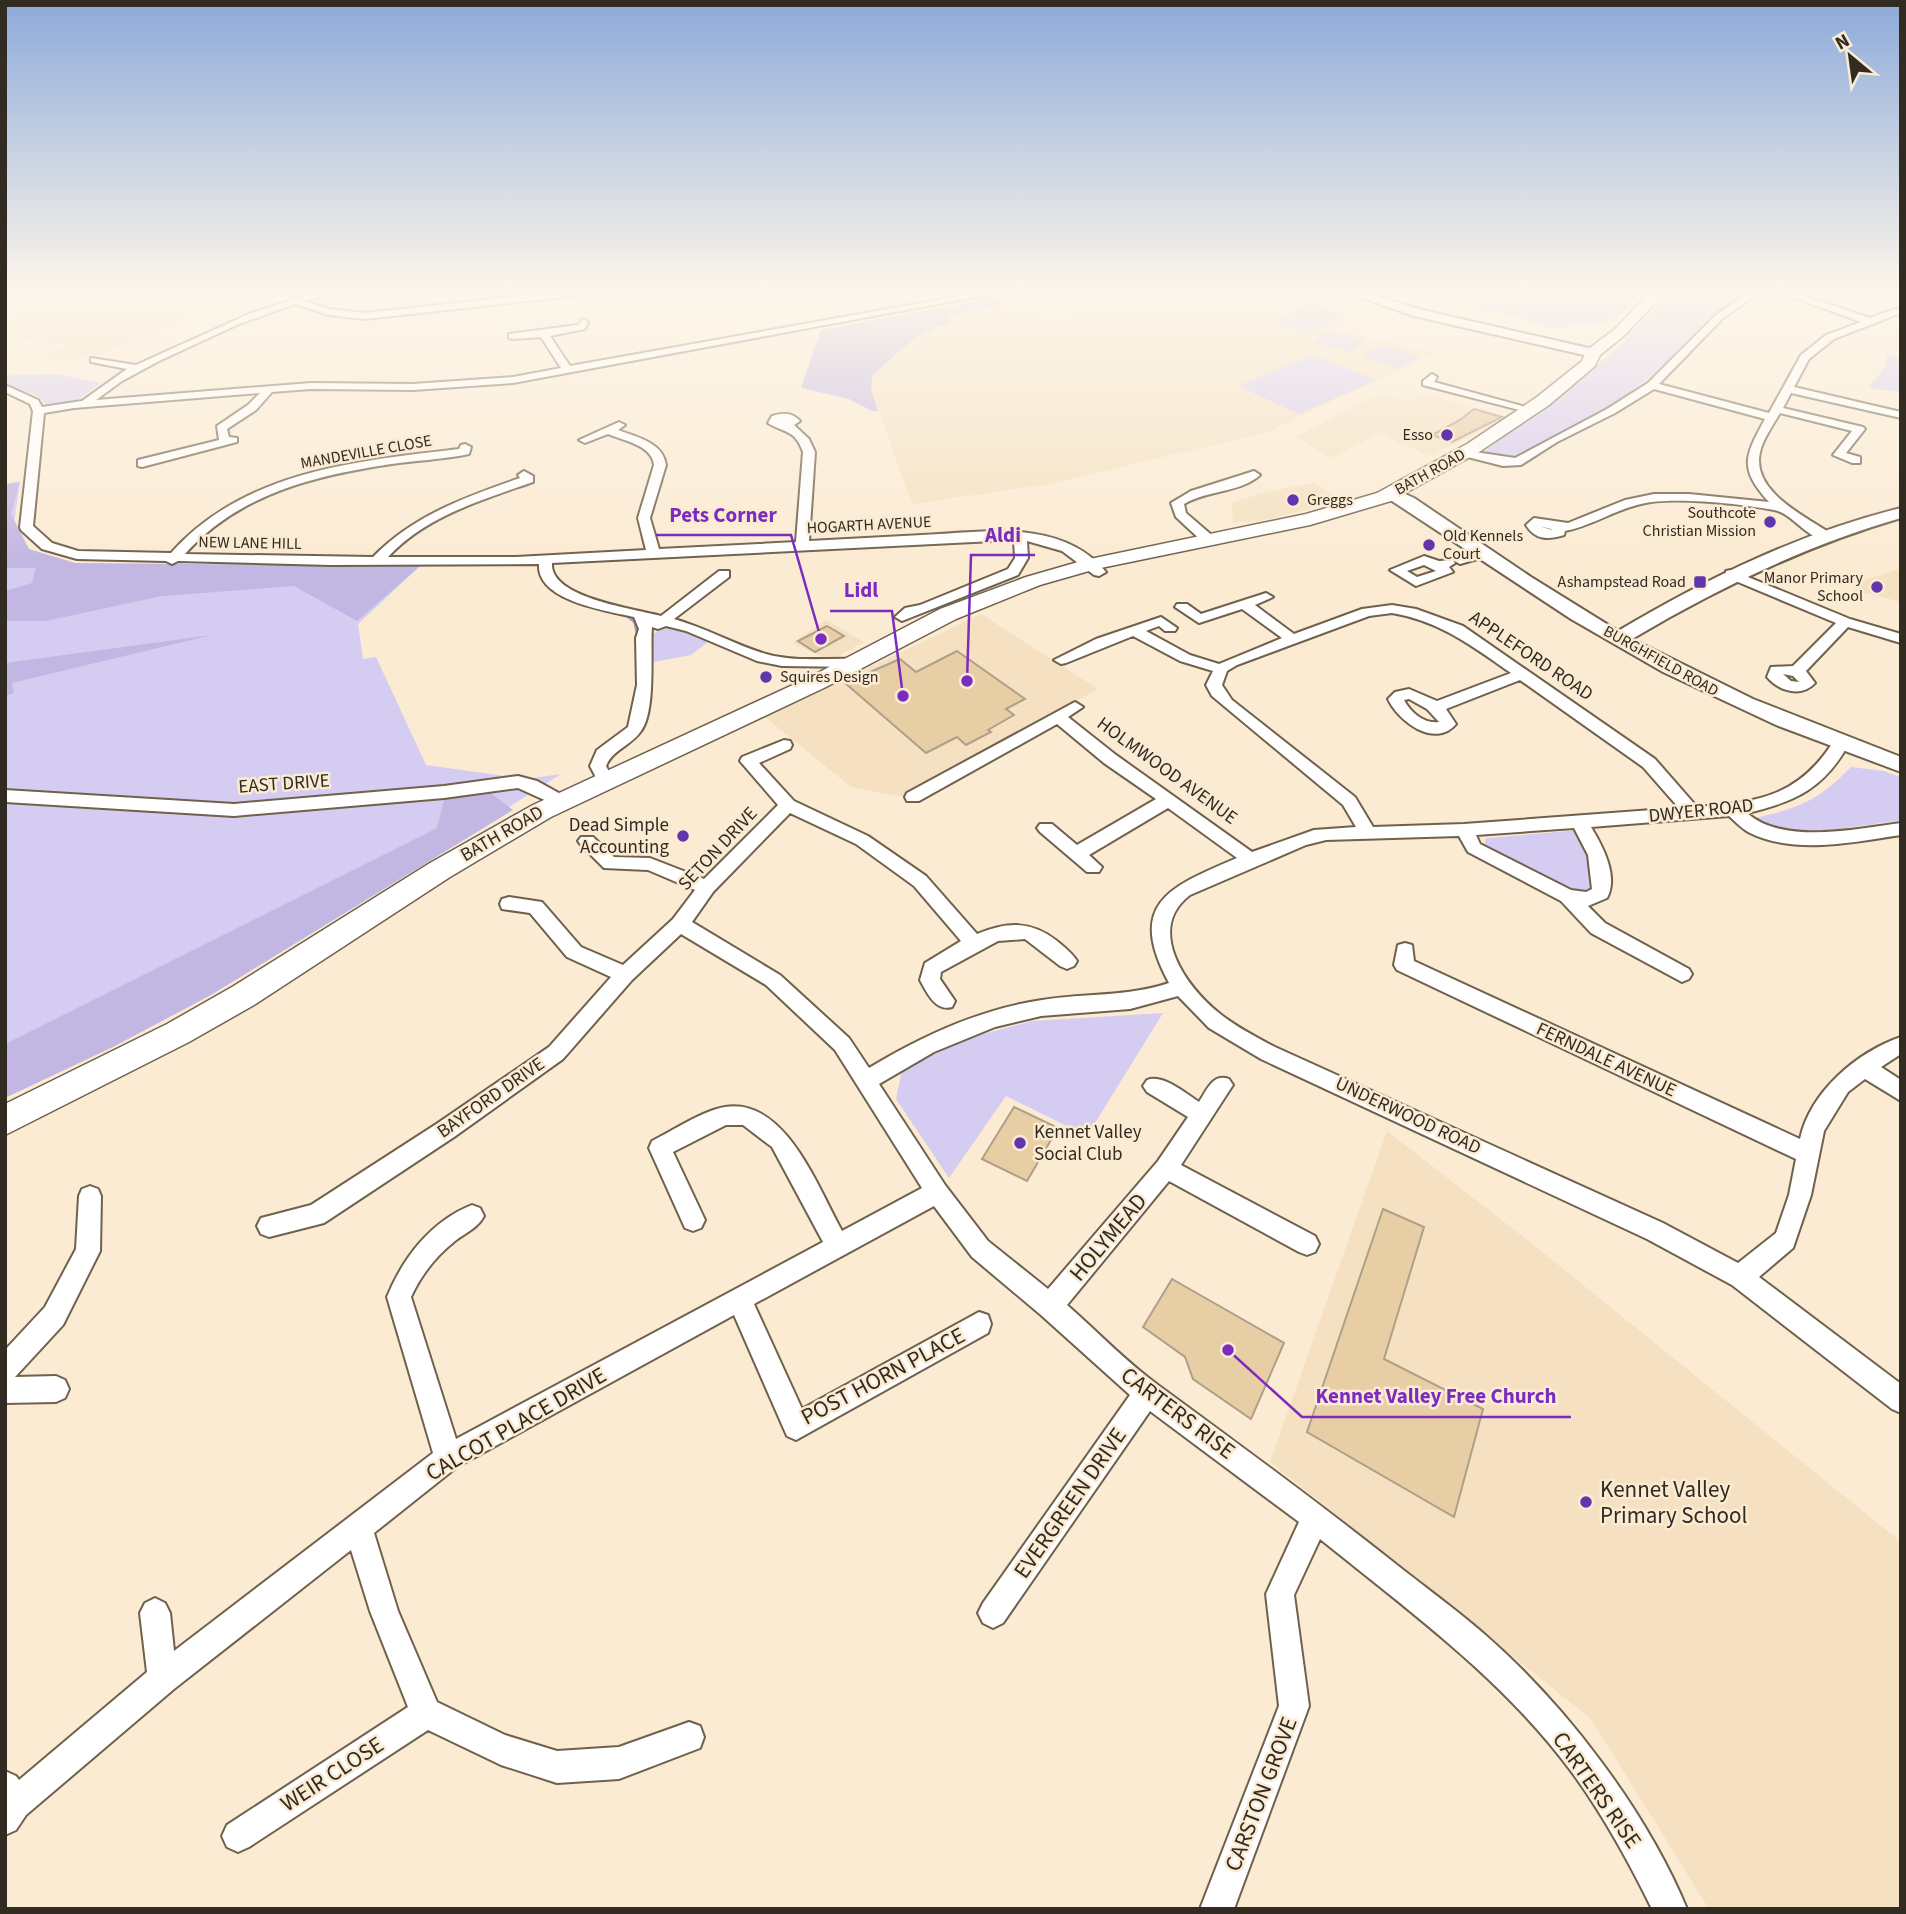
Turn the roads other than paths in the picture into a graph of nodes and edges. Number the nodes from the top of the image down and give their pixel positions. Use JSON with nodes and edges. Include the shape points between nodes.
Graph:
{"nodes":[{"id":1,"x":113,"y":380,"type":"edge"},
{"id":2,"x":498,"y":380,"type":"edge"},
{"id":3,"x":1568,"y":380,"type":"edge"},
{"id":4,"x":1657,"y":380,"type":"edge"},
{"id":5,"x":1791,"y":380,"type":"edge"},
{"id":6,"x":1427,"y":383,"type":"dead end"},
{"id":7,"x":1652,"y":385,"type":"junction"},
{"id":8,"x":5,"y":388,"type":"edge"},
{"id":9,"x":270,"y":389,"type":"junction"},
{"id":10,"x":1786,"y":389,"type":"junction"},
{"id":11,"x":85,"y":404,"type":"junction"},
{"id":12,"x":1531,"y":410,"type":"junction"},
{"id":13,"x":39,"y":411,"type":"junction"},
{"id":14,"x":1773,"y":413,"type":"junction"},
{"id":15,"x":1901,"y":415,"type":"edge"},
{"id":16,"x":788,"y":425,"type":"dead end"},
{"id":17,"x":585,"y":440,"type":"dead end"},
{"id":18,"x":465,"y":452,"type":"dead end"},
{"id":19,"x":1470,"y":455,"type":"junction"},
{"id":20,"x":1856,"y":460,"type":"dead end"},
{"id":21,"x":142,"y":463,"type":"dead end"},
{"id":22,"x":1254,"y":475,"type":"dead end"},
{"id":23,"x":529,"y":480,"type":"dead end"},
{"id":24,"x":1388,"y":495,"type":"junction"},
{"id":25,"x":1780,"y":506,"type":"junction"},
{"id":26,"x":1901,"y":513,"type":"edge"},
{"id":27,"x":1558,"y":528,"type":"dead end"},
{"id":28,"x":1021,"y":536,"type":"junction"},
{"id":29,"x":1825,"y":536,"type":"junction"},
{"id":30,"x":1210,"y":541,"type":"junction"},
{"id":31,"x":802,"y":546,"type":"junction"},
{"id":32,"x":1483,"y":553,"type":"junction"},
{"id":33,"x":654,"y":554,"type":"junction"},
{"id":34,"x":546,"y":559,"type":"junction"},
{"id":35,"x":172,"y":560,"type":"junction"},
{"id":36,"x":377,"y":561,"type":"junction"},
{"id":37,"x":1449,"y":563,"type":"dead end"},
{"id":38,"x":1095,"y":568,"type":"junction"},
{"id":39,"x":724,"y":574,"type":"dead end"},
{"id":40,"x":1731,"y":575,"type":"junction"},
{"id":41,"x":1266,"y":597,"type":"dead end"},
{"id":42,"x":1244,"y":604,"type":"junction"},
{"id":43,"x":1182,"y":607,"type":"dead end"},
{"id":44,"x":902,"y":617,"type":"dead end"},
{"id":45,"x":667,"y":621,"type":"junction"},
{"id":46,"x":643,"y":622,"type":"junction"},
{"id":47,"x":1845,"y":622,"type":"junction"},
{"id":48,"x":1170,"y":628,"type":"dead end"},
{"id":49,"x":1134,"y":630,"type":"junction"},
{"id":50,"x":1292,"y":639,"type":"junction"},
{"id":51,"x":1618,"y":639,"type":"junction"},
{"id":52,"x":1901,"y":639,"type":"edge"},
{"id":53,"x":1061,"y":660,"type":"dead end"},
{"id":54,"x":854,"y":663,"type":"junction"},
{"id":55,"x":1221,"y":669,"type":"junction"},
{"id":56,"x":1796,"y":672,"type":"dead end"},
{"id":57,"x":1522,"y":674,"type":"junction"},
{"id":58,"x":1075,"y":708,"type":"dead end"},
{"id":59,"x":1434,"y":708,"type":"dead end"},
{"id":60,"x":1058,"y":717,"type":"junction"},
{"id":61,"x":1841,"y":743,"type":"junction"},
{"id":62,"x":784,"y":745,"type":"dead end"},
{"id":63,"x":1901,"y":765,"type":"edge"},
{"id":64,"x":605,"y":779,"type":"junction"},
{"id":65,"x":5,"y":796,"type":"edge"},
{"id":66,"x":913,"y":797,"type":"dead end"},
{"id":67,"x":1168,"y":800,"type":"junction"},
{"id":68,"x":560,"y":801,"type":"junction"},
{"id":69,"x":789,"y":805,"type":"junction"},
{"id":70,"x":1733,"y":810,"type":"junction"},
{"id":71,"x":1693,"y":813,"type":"junction"},
{"id":72,"x":1578,"y":821,"type":"junction"},
{"id":73,"x":1046,"y":828,"type":"dead end"},
{"id":74,"x":1901,"y":829,"type":"edge"},
{"id":75,"x":1464,"y":830,"type":"junction"},
{"id":76,"x":1368,"y":832,"type":"junction"},
{"id":77,"x":587,"y":841,"type":"dead end"},
{"id":78,"x":1076,"y":854,"type":"junction"},
{"id":79,"x":1250,"y":860,"type":"junction"},
{"id":80,"x":1093,"y":867,"type":"dead end"},
{"id":81,"x":707,"y":887,"type":"junction"},
{"id":82,"x":1567,"y":896,"type":"junction"},
{"id":83,"x":509,"y":904,"type":"dead end"},
{"id":84,"x":680,"y":924,"type":"junction"},
{"id":85,"x":973,"y":942,"type":"junction"},
{"id":86,"x":1067,"y":961,"type":"dead end"},
{"id":87,"x":1402,"y":965,"type":"dead end"},
{"id":88,"x":1682,"y":974,"type":"dead end"},
{"id":89,"x":625,"y":975,"type":"junction"},
{"id":90,"x":1183,"y":986,"type":"junction"},
{"id":91,"x":945,"y":1001,"type":"dead end"},
{"id":92,"x":1901,"y":1045,"type":"edge"},
{"id":93,"x":1864,"y":1066,"type":"junction"},
{"id":94,"x":865,"y":1082,"type":"junction"},
{"id":95,"x":1222,"y":1085,"type":"dead end"},
{"id":96,"x":1154,"y":1086,"type":"dead end"},
{"id":97,"x":1901,"y":1092,"type":"edge"},
{"id":98,"x":1201,"y":1114,"type":"junction"},
{"id":99,"x":5,"y":1121,"type":"edge"},
{"id":100,"x":1809,"y":1154,"type":"junction"},
{"id":101,"x":1166,"y":1168,"type":"junction"},
{"id":102,"x":937,"y":1192,"type":"junction"},
{"id":103,"x":90,"y":1196,"type":"dead end"},
{"id":104,"x":472,"y":1216,"type":"dead end"},
{"id":105,"x":692,"y":1220,"type":"dead end"},
{"id":106,"x":269,"y":1226,"type":"dead end"},
{"id":107,"x":1307,"y":1244,"type":"dead end"},
{"id":108,"x":838,"y":1247,"type":"junction"},
{"id":109,"x":1740,"y":1278,"type":"junction"},
{"id":110,"x":740,"y":1301,"type":"junction"},
{"id":111,"x":1051,"y":1306,"type":"junction"},
{"id":112,"x":979,"y":1324,"type":"dead end"},
{"id":113,"x":5,"y":1369,"type":"edge"},
{"id":114,"x":56,"y":1389,"type":"dead end"},
{"id":115,"x":5,"y":1390,"type":"edge"},
{"id":116,"x":1147,"y":1393,"type":"junction"},
{"id":117,"x":1901,"y":1400,"type":"edge"},
{"id":118,"x":448,"y":1458,"type":"junction"},
{"id":119,"x":1316,"y":1518,"type":"junction"},
{"id":120,"x":358,"y":1526,"type":"junction"},
{"id":121,"x":155,"y":1613,"type":"dead end"},
{"id":122,"x":993,"y":1613,"type":"dead end"},
{"id":123,"x":163,"y":1678,"type":"junction"},
{"id":124,"x":426,"y":1713,"type":"junction"},
{"id":125,"x":689,"y":1737,"type":"dead end"},
{"id":126,"x":9,"y":1803,"type":"edge"},
{"id":127,"x":238,"y":1836,"type":"dead end"},
{"id":128,"x":1217,"y":1909,"type":"edge"},
{"id":129,"x":1670,"y":1909,"type":"edge"}],
"edges":[{"from":1,"to":11,"type":"street"},
{"from":2,"to":9,"type":"street"},
{"from":3,"to":12,"type":"main road","name":"BATH ROAD"},
{"from":4,"to":7,"type":"street"},
{"from":5,"to":10,"type":"street"},
{"from":6,"to":12,"type":"street"},
{"from":7,"to":14,"type":"street"},
{"from":7,"to":19,"type":"street","via":[[1517,462]]},
{"from":8,"to":13,"type":"street","via":[[34,402]]},
{"from":9,"to":11,"type":"street"},
{"from":9,"to":21,"type":"street","via":[[253,409],[220,428],[229,441]]},
{"from":10,"to":14,"type":"street"},
{"from":10,"to":15,"type":"street"},
{"from":11,"to":13,"type":"street"},
{"from":12,"to":19,"type":"main road","name":"BATH ROAD"},
{"from":13,"to":35,"type":"street","name":"NEW LANE HILL","via":[[25,518],[32,534],[47,546],[77,555]]},
{"from":14,"to":20,"type":"street","via":[[1859,429],[1839,455]]},
{"from":14,"to":25,"type":"street","via":[[1754,450],[1752,469]]},
{"from":16,"to":31,"type":"street","via":[[805,441],[809,452]]},
{"from":17,"to":33,"type":"street","via":[[614,428],[659,456],[644,518]]},
{"from":18,"to":35,"type":"street","name":"MANDEVILLE CLOSE","via":[[307,477],[266,491],[209,523]]},
{"from":19,"to":24,"type":"main road","name":"BATH ROAD"},
{"from":22,"to":30,"type":"street","via":[[1186,496],[1177,503],[1181,514]]},
{"from":23,"to":36,"type":"street","via":[[430,519]]},
{"from":24,"to":30,"type":"main road","name":"BATH ROAD","via":[[1334,514]]},
{"from":24,"to":32,"type":"street","name":"BURGHFIELD ROAD"},
{"from":25,"to":27,"type":"street","via":[[1640,500],[1575,526]]},
{"from":25,"to":29,"type":"street"},
{"from":26,"to":29,"type":"street"},
{"from":28,"to":31,"type":"street","name":"HOGARTH AVENUE"},
{"from":28,"to":38,"type":"street","name":"HOGARTH AVENUE","via":[[1069,547]]},
{"from":28,"to":44,"type":"street","via":[[1021,564],[1013,572]]},
{"from":29,"to":40,"type":"street"},
{"from":30,"to":38,"type":"main road","name":"BATH ROAD"},
{"from":31,"to":33,"type":"street","name":"HOGARTH AVENUE"},
{"from":32,"to":37,"type":"street"},
{"from":32,"to":51,"type":"street","name":"BURGHFIELD ROAD"},
{"from":33,"to":34,"type":"street","name":"HOGARTH AVENUE"},
{"from":34,"to":36,"type":"street","name":"NEW LANE HILL"},
{"from":34,"to":46,"type":"street","via":[[545,569],[559,591],[617,608]]},
{"from":35,"to":36,"type":"street","name":"NEW LANE HILL"},
{"from":38,"to":54,"type":"main road","name":"BATH ROAD","via":[[948,614]]},
{"from":39,"to":45,"type":"street"},
{"from":40,"to":47,"type":"street"},
{"from":40,"to":51,"type":"street"},
{"from":41,"to":42,"type":"street"},
{"from":42,"to":43,"type":"street","via":[[1199,619]]},
{"from":42,"to":50,"type":"street"},
{"from":45,"to":46,"type":"street"},
{"from":45,"to":54,"type":"street","via":[[762,658]]},
{"from":46,"to":64,"type":"street","via":[[645,685],[635,729],[603,754],[598,766]]},
{"from":47,"to":52,"type":"street"},
{"from":47,"to":56,"type":"street"},
{"from":48,"to":49,"type":"street","via":[[1161,621]]},
{"from":49,"to":53,"type":"street"},
{"from":49,"to":55,"type":"street","via":[[1185,658]]},
{"from":50,"to":55,"type":"street","name":"APPLEFORD ROAD"},
{"from":50,"to":57,"type":"street","name":"APPLEFORD ROAD","via":[[1367,612],[1411,612],[1458,629]]},
{"from":51,"to":61,"type":"street","name":"BURGHFIELD ROAD","via":[[1734,701]]},
{"from":54,"to":64,"type":"main road","name":"BATH ROAD"},
{"from":55,"to":76,"type":"street","via":[[1214,685],[1217,693],[1349,801]]},
{"from":57,"to":59,"type":"street"},
{"from":57,"to":71,"type":"street","name":"APPLEFORD ROAD","via":[[1649,763]]},
{"from":58,"to":60,"type":"street","name":"HOLMWOOD AVENUE"},
{"from":60,"to":66,"type":"street","name":"HOLMWOOD AVENUE"},
{"from":60,"to":67,"type":"street","name":"HOLMWOOD AVENUE"},
{"from":61,"to":63,"type":"street","name":"BURGHFIELD ROAD"},
{"from":61,"to":70,"type":"street","name":"DWYER ROAD","via":[[1821,774],[1803,787],[1769,803]]},
{"from":62,"to":69,"type":"street","via":[[748,761]]},
{"from":64,"to":68,"type":"main road","name":"BATH ROAD"},
{"from":65,"to":68,"type":"street","name":"EAST DRIVE","via":[[234,810],[518,782]]},
{"from":67,"to":78,"type":"street"},
{"from":67,"to":79,"type":"street","name":"HOLMWOOD AVENUE"},
{"from":68,"to":99,"type":"main road","name":"BATH ROAD","via":[[467,853],[243,996]]},
{"from":69,"to":81,"type":"street","name":"SETON DRIVE"},
{"from":69,"to":85,"type":"street","via":[[862,840],[920,881]]},
{"from":70,"to":71,"type":"street","name":"DWYER ROAD"},
{"from":70,"to":74,"type":"street","via":[[1756,829],[1774,833],[1835,838]]},
{"from":71,"to":72,"type":"street","name":"DWYER ROAD"},
{"from":72,"to":75,"type":"street","name":"DWYER ROAD"},
{"from":72,"to":82,"type":"street","via":[[1595,849],[1603,880],[1601,894],[1587,900]]},
{"from":73,"to":78,"type":"street"},
{"from":75,"to":76,"type":"street","name":"DWYER ROAD"},
{"from":75,"to":82,"type":"street","via":[[1474,848]]},
{"from":76,"to":79,"type":"street","name":"UNDERWOOD ROAD","via":[[1306,837]]},
{"from":77,"to":81,"type":"street","via":[[610,863],[650,864]]},
{"from":78,"to":80,"type":"street"},
{"from":79,"to":90,"type":"street","name":"UNDERWOOD ROAD","via":[[1183,892],[1163,913],[1158,926],[1161,947]]},
{"from":81,"to":84,"type":"street","name":"SETON DRIVE"},
{"from":82,"to":88,"type":"street","via":[[1598,928]]},
{"from":83,"to":89,"type":"street","via":[[535,907],[574,952]]},
{"from":84,"to":89,"type":"street","name":"BAYFORD DRIVE"},
{"from":84,"to":94,"type":"street","name":"CARTERS RISE","via":[[773,980],[842,1044]]},
{"from":85,"to":86,"type":"street","via":[[1012,931],[1030,932]]},
{"from":85,"to":91,"type":"street","via":[[932,968],[930,980]]},
{"from":87,"to":100,"type":"street","name":"FERNDALE AVENUE"},
{"from":89,"to":106,"type":"street","name":"BAYFORD DRIVE","via":[[556,1053],[316,1215]]},
{"from":90,"to":94,"type":"street","via":[[1141,999],[1040,1008],[1012,1015],[948,1036],[902,1057]]},
{"from":90,"to":109,"type":"street","name":"UNDERWOOD ROAD","via":[[1208,1017],[1268,1053],[1642,1225]]},
{"from":92,"to":93,"type":"street"},
{"from":93,"to":97,"type":"street"},
{"from":93,"to":100,"type":"street","via":[[1841,1086],[1821,1114]]},
{"from":94,"to":102,"type":"street","name":"CARTERS RISE"},
{"from":95,"to":98,"type":"street","name":"HOLYMEAD"},
{"from":96,"to":98,"type":"street"},
{"from":98,"to":101,"type":"street","name":"HOLYMEAD"},
{"from":100,"to":109,"type":"street","via":[[1785,1240]]},
{"from":101,"to":107,"type":"street"},
{"from":101,"to":111,"type":"street","name":"HOLYMEAD"},
{"from":102,"to":108,"type":"street","name":"CALCOT PLACE DRIVE"},
{"from":102,"to":111,"type":"street","name":"CARTERS RISE","via":[[980,1249]]},
{"from":103,"to":113,"type":"street","via":[[88,1251],[54,1316]]},
{"from":104,"to":118,"type":"street","via":[[447,1232],[416,1263],[399,1297]]},
{"from":105,"to":108,"type":"street","via":[[660,1148],[724,1116],[747,1115],[780,1140]]},
{"from":108,"to":110,"type":"street","name":"CALCOT PLACE DRIVE"},
{"from":109,"to":117,"type":"street","name":"UNDERWOOD ROAD"},
{"from":110,"to":112,"type":"street","name":"POST HORN PLACE","via":[[796,1427]]},
{"from":110,"to":118,"type":"street","name":"CALCOT PLACE DRIVE"},
{"from":111,"to":116,"type":"street","name":"CARTERS RISE"},
{"from":114,"to":115,"type":"street"},
{"from":116,"to":119,"type":"street","name":"CARTERS RISE"},
{"from":116,"to":122,"type":"street","name":"EVERGREEN DRIVE"},
{"from":118,"to":120,"type":"street","name":"CALCOT PLACE DRIVE"},
{"from":119,"to":128,"type":"street","name":"CARSTON GROVE","via":[[1280,1594],[1294,1706]]},
{"from":119,"to":129,"type":"street","name":"CARTERS RISE","via":[[1474,1645],[1542,1713],[1581,1760],[1645,1860]]},
{"from":120,"to":123,"type":"street","name":"CALCOT PLACE DRIVE"},
{"from":120,"to":124,"type":"street","via":[[384,1611]]},
{"from":121,"to":123,"type":"street"},
{"from":123,"to":126,"type":"street","name":"CALCOT PLACE DRIVE"},
{"from":124,"to":125,"type":"street","via":[[501,1749],[557,1767],[619,1763]]},
{"from":124,"to":127,"type":"street","name":"WEIR CLOSE"}]}
